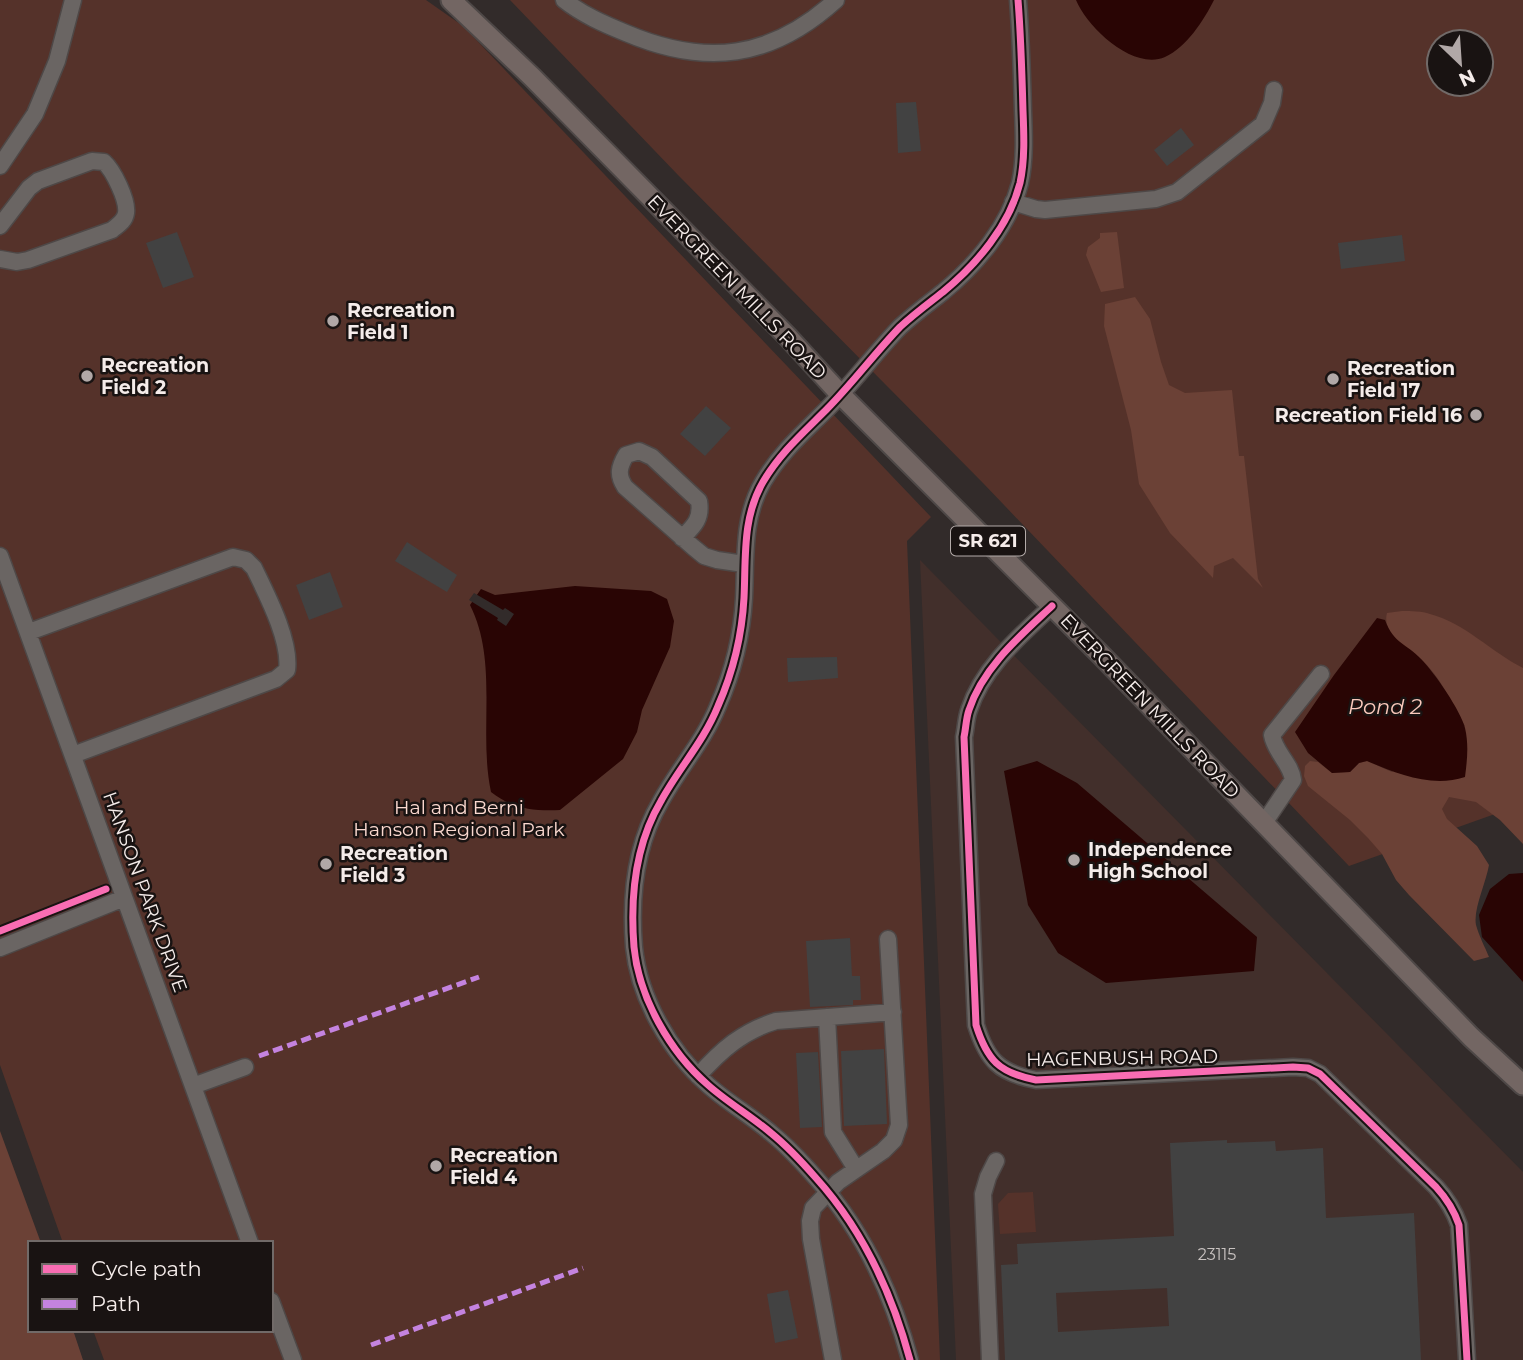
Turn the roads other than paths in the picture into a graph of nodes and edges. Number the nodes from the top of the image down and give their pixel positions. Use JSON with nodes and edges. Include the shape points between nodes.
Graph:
{"nodes":[{"id":1,"x":73,"y":0,"type":"edge"},
{"id":2,"x":452,"y":0,"type":"edge"},
{"id":3,"x":564,"y":0,"type":"edge"},
{"id":4,"x":836,"y":0,"type":"edge"},
{"id":5,"x":1018,"y":0,"type":"edge"},
{"id":6,"x":1274,"y":90,"type":"dead end"},
{"id":7,"x":0,"y":166,"type":"edge"},
{"id":8,"x":1013,"y":202,"type":"junction"},
{"id":9,"x":0,"y":226,"type":"edge"},
{"id":10,"x":0,"y":259,"type":"edge"},
{"id":11,"x":840,"y":394,"type":"junction"},
{"id":12,"x":682,"y":538,"type":"junction"},
{"id":13,"x":0,"y":556,"type":"edge"},
{"id":14,"x":744,"y":564,"type":"junction"},
{"id":15,"x":1052,"y":606,"type":"junction"},
{"id":16,"x":29,"y":632,"type":"junction"},
{"id":17,"x":1321,"y":674,"type":"dead end"},
{"id":18,"x":73,"y":755,"type":"junction"},
{"id":19,"x":1264,"y":823,"type":"junction"},
{"id":20,"x":124,"y":898,"type":"junction"},
{"id":21,"x":888,"y":939,"type":"dead end"},
{"id":22,"x":0,"y":948,"type":"edge"},
{"id":23,"x":893,"y":1012,"type":"junction"},
{"id":24,"x":827,"y":1017,"type":"junction"},
{"id":25,"x":245,"y":1067,"type":"dead end"},
{"id":26,"x":698,"y":1076,"type":"junction"},
{"id":27,"x":1523,"y":1085,"type":"edge"},
{"id":28,"x":193,"y":1086,"type":"junction"},
{"id":29,"x":996,"y":1161,"type":"dead end"},
{"id":30,"x":856,"y":1169,"type":"junction"},
{"id":31,"x":828,"y":1192,"type":"junction"},
{"id":32,"x":249,"y":1241,"type":"edge"},
{"id":33,"x":273,"y":1306,"type":"edge"},
{"id":34,"x":293,"y":1360,"type":"edge"},
{"id":35,"x":833,"y":1360,"type":"edge"},
{"id":36,"x":909,"y":1360,"type":"edge"},
{"id":37,"x":990,"y":1360,"type":"edge"},
{"id":38,"x":1467,"y":1360,"type":"edge"}],
"edges":[{"from":1,"to":7,"type":"street","via":[[57,61],[35,114]]},
{"from":2,"to":11,"type":"main road","name":"EVERGREEN MILLS ROAD","number":"SR 621","via":[[533,77]]},
{"from":3,"to":4,"type":"street","via":[[638,39],[704,54],[740,51],[775,41]]},
{"from":5,"to":8,"type":"street","via":[[1024,148]]},
{"from":6,"to":8,"type":"street","via":[[1263,124],[1167,197],[1045,210]]},
{"from":8,"to":11,"type":"street","via":[[993,240],[977,258],[901,327]]},
{"from":9,"to":10,"type":"street","via":[[33,184],[92,161],[104,162],[111,169],[125,204],[122,223],[112,230],[28,261]]},
{"from":11,"to":14,"type":"street","via":[[795,439],[761,485],[747,526]]},
{"from":11,"to":15,"type":"main road","name":"EVERGREEN MILLS ROAD","number":"SR 621"},
{"from":12,"to":12,"type":"street","via":[[619,479],[619,466],[626,455],[639,451],[652,457],[699,501],[698,521]]},
{"from":12,"to":14,"type":"street","via":[[704,556]]},
{"from":13,"to":16,"type":"street","name":"HANSON PARK DRIVE"},
{"from":14,"to":26,"type":"street","via":[[742,620],[727,684],[705,735],[650,821],[638,858],[634,894],[634,950],[648,999],[662,1027]]},
{"from":15,"to":19,"type":"main road","name":"EVERGREEN MILLS ROAD","number":"SR 621"},
{"from":15,"to":38,"type":"street","name":"HAGENBUSH ROAD","via":[[1008,648],[983,681],[969,710],[964,737],[976,1025],[982,1045],[1003,1070],[1036,1080],[1293,1067],[1320,1074],[1436,1187],[1455,1214]]},
{"from":16,"to":18,"type":"street","name":"HANSON PARK DRIVE"},
{"from":16,"to":18,"type":"street","via":[[233,557],[254,568],[285,644],[287,670],[276,679]]},
{"from":17,"to":19,"type":"street","via":[[1272,735],[1293,780]]},
{"from":18,"to":20,"type":"street","name":"HANSON PARK DRIVE"},
{"from":19,"to":27,"type":"main road","name":"EVERGREEN MILLS ROAD","number":"SR 621"},
{"from":20,"to":22,"type":"street"},
{"from":20,"to":28,"type":"street","name":"HANSON PARK DRIVE"},
{"from":21,"to":23,"type":"street"},
{"from":23,"to":24,"type":"street"},
{"from":23,"to":30,"type":"street","via":[[899,1125],[894,1140]]},
{"from":24,"to":26,"type":"street","via":[[759,1026],[727,1046]]},
{"from":24,"to":30,"type":"street","via":[[833,1132]]},
{"from":25,"to":28,"type":"street"},
{"from":26,"to":31,"type":"street","via":[[790,1150]]},
{"from":28,"to":32,"type":"street","name":"HANSON PARK DRIVE"},
{"from":29,"to":37,"type":"street","via":[[983,1194]]},
{"from":30,"to":31,"type":"street"},
{"from":31,"to":35,"type":"street","via":[[813,1208],[810,1221]]},
{"from":31,"to":36,"type":"street","via":[[858,1235],[890,1296]]},
{"from":33,"to":34,"type":"street"}]}
